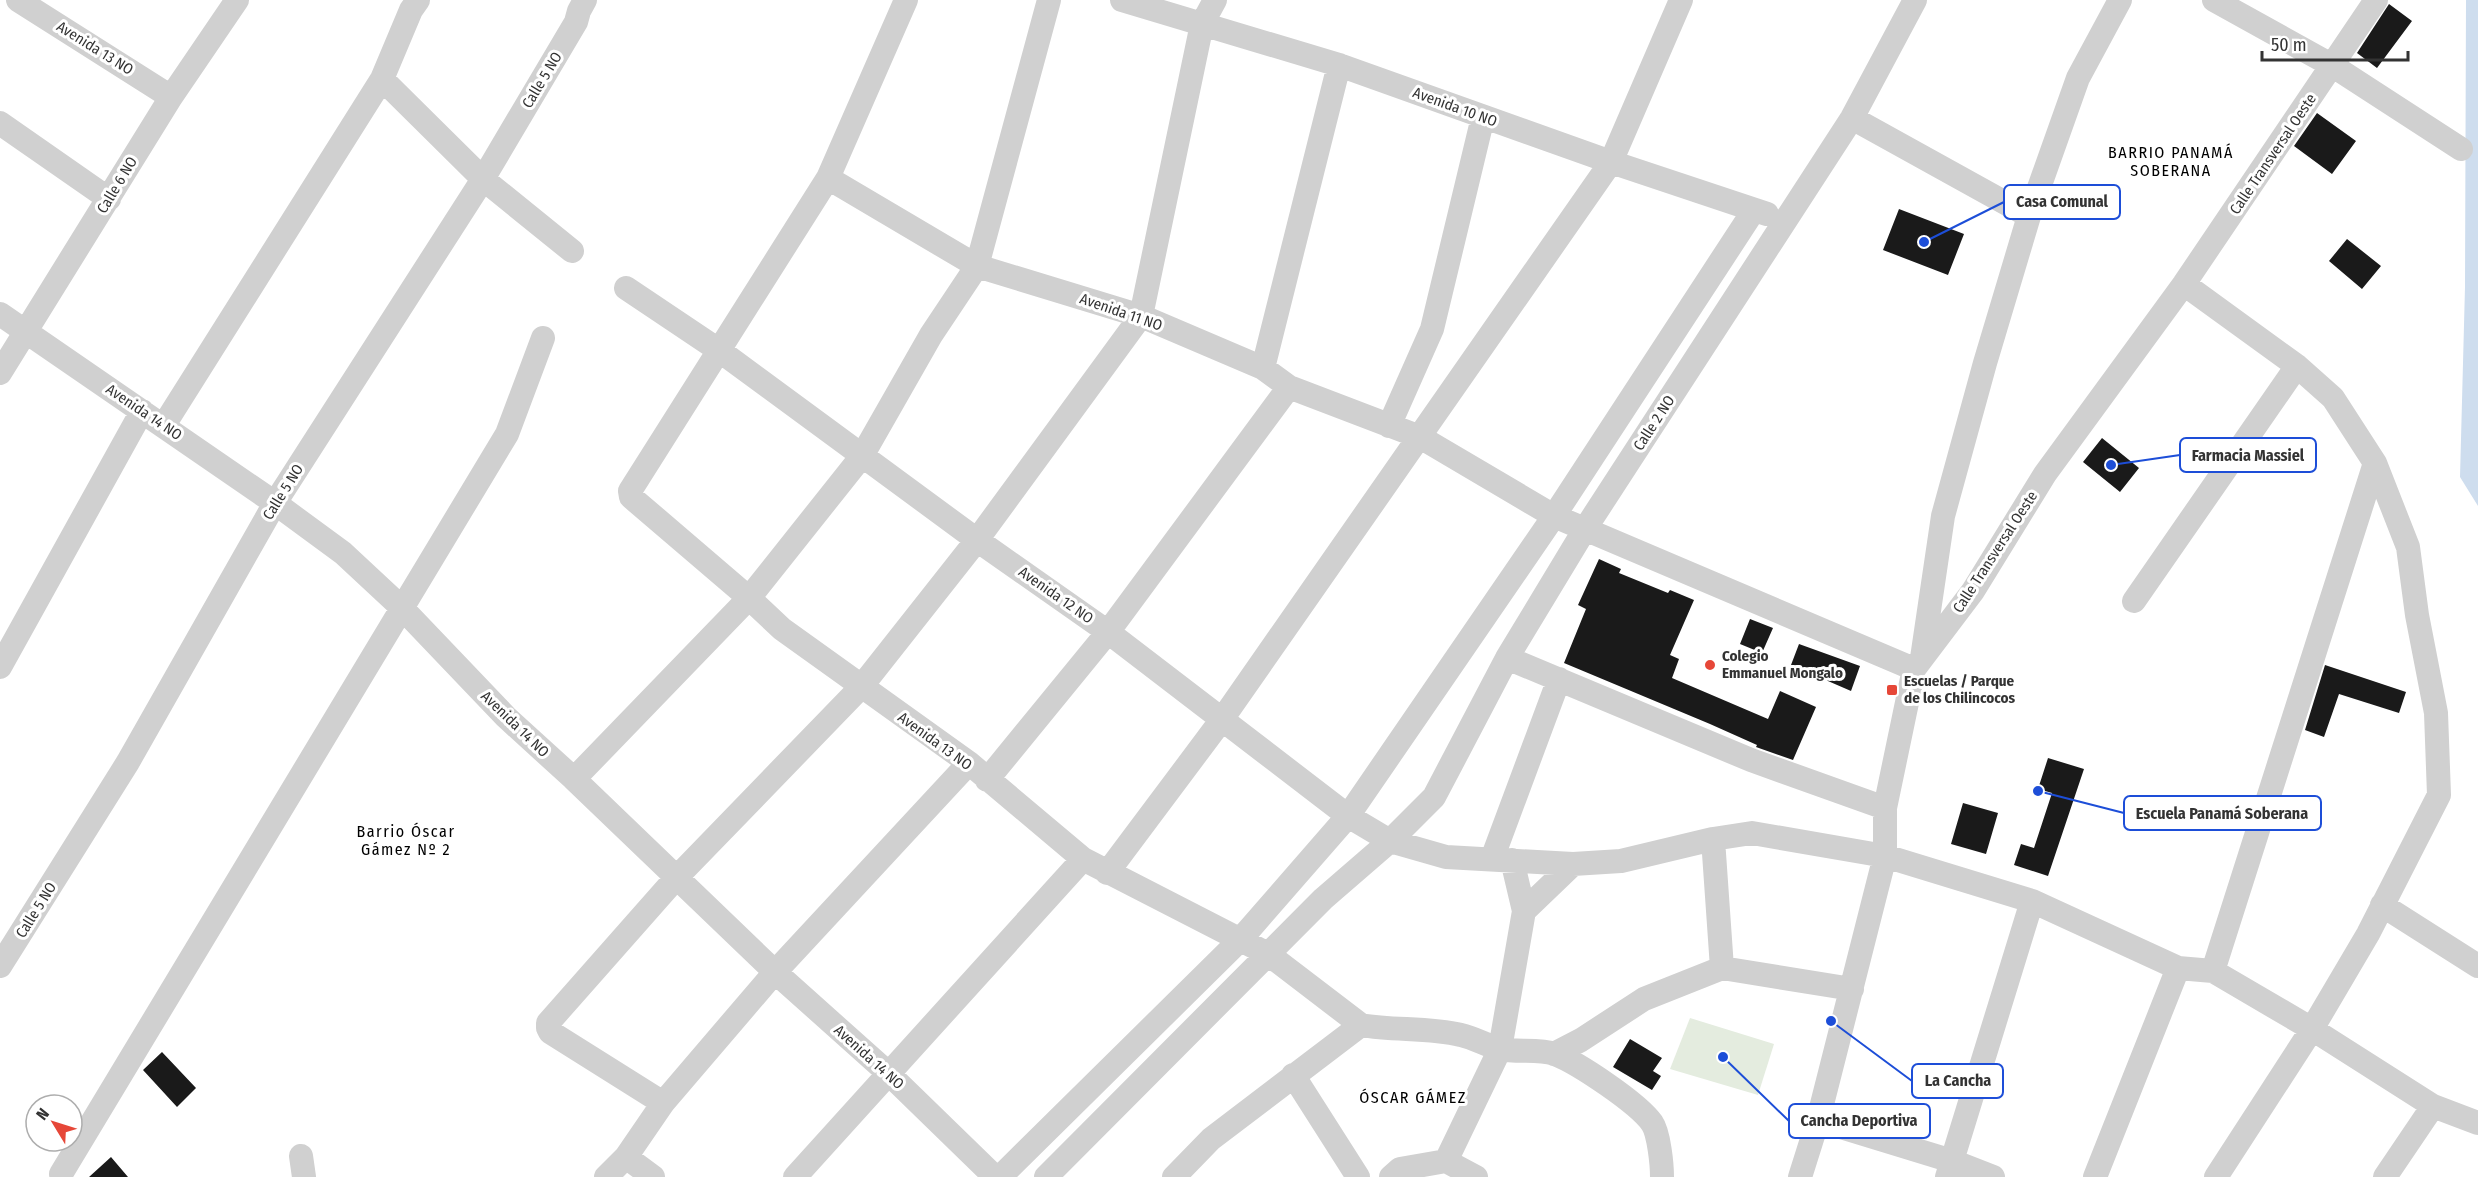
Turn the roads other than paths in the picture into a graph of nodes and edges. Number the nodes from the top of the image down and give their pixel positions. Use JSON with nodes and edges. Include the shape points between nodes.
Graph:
{"nodes":[{"id":1,"x":18,"y":0,"type":"edge"},
{"id":2,"x":237,"y":0,"type":"edge"},
{"id":3,"x":585,"y":0,"type":"edge"},
{"id":4,"x":906,"y":0,"type":"edge"},
{"id":5,"x":1049,"y":0,"type":"edge"},
{"id":6,"x":1122,"y":0,"type":"edge"},
{"id":7,"x":1215,"y":0,"type":"edge"},
{"id":8,"x":1682,"y":0,"type":"edge"},
{"id":9,"x":1915,"y":0,"type":"edge"},
{"id":10,"x":2121,"y":0,"type":"edge"},
{"id":11,"x":2214,"y":0,"type":"edge"},
{"id":12,"x":2376,"y":0,"type":"edge"},
{"id":13,"x":409,"y":3,"type":"edge"},
{"id":14,"x":1202,"y":24,"type":"junction"},
{"id":15,"x":1339,"y":65,"type":"junction"},
{"id":16,"x":2333,"y":66,"type":"junction"},
{"id":17,"x":382,"y":79,"type":"junction"},
{"id":18,"x":171,"y":96,"type":"junction"},
{"id":19,"x":1483,"y":117,"type":"junction"},
{"id":20,"x":1852,"y":118,"type":"junction"},
{"id":21,"x":0,"y":123,"type":"edge"},
{"id":22,"x":2462,"y":149,"type":"dead end"},
{"id":23,"x":1611,"y":162,"type":"junction"},
{"id":24,"x":828,"y":178,"type":"junction"},
{"id":25,"x":483,"y":179,"type":"junction"},
{"id":26,"x":109,"y":199,"type":"junction"},
{"id":27,"x":1754,"y":210,"type":"junction"},
{"id":28,"x":2029,"y":216,"type":"junction"},
{"id":29,"x":1787,"y":219,"type":"junction"},
{"id":30,"x":572,"y":250,"type":"dead end"},
{"id":31,"x":977,"y":266,"type":"junction"},
{"id":32,"x":2184,"y":284,"type":"junction"},
{"id":33,"x":626,"y":288,"type":"dead end"},
{"id":34,"x":0,"y":314,"type":"edge"},
{"id":35,"x":1141,"y":316,"type":"junction"},
{"id":36,"x":28,"y":332,"type":"junction"},
{"id":37,"x":543,"y":338,"type":"dead end"},
{"id":38,"x":720,"y":351,"type":"junction"},
{"id":39,"x":2297,"y":366,"type":"junction"},
{"id":40,"x":1263,"y":368,"type":"junction"},
{"id":41,"x":0,"y":373,"type":"edge"},
{"id":42,"x":1289,"y":387,"type":"junction"},
{"id":43,"x":142,"y":411,"type":"junction"},
{"id":44,"x":164,"y":425,"type":"junction"},
{"id":45,"x":1389,"y":426,"type":"junction"},
{"id":46,"x":1420,"y":437,"type":"junction"},
{"id":47,"x":862,"y":456,"type":"junction"},
{"id":48,"x":2375,"y":463,"type":"junction"},
{"id":49,"x":275,"y":503,"type":"junction"},
{"id":50,"x":1554,"y":516,"type":"junction"},
{"id":51,"x":1585,"y":529,"type":"junction"},
{"id":52,"x":977,"y":540,"type":"junction"},
{"id":53,"x":749,"y":598,"type":"junction"},
{"id":54,"x":2134,"y":600,"type":"dead end"},
{"id":55,"x":402,"y":607,"type":"junction"},
{"id":56,"x":1108,"y":632,"type":"junction"},
{"id":57,"x":1507,"y":658,"type":"junction"},
{"id":58,"x":1918,"y":664,"type":"junction"},
{"id":59,"x":0,"y":667,"type":"edge"},
{"id":60,"x":1559,"y":679,"type":"junction"},
{"id":61,"x":861,"y":687,"type":"junction"},
{"id":62,"x":1223,"y":718,"type":"junction"},
{"id":63,"x":969,"y":763,"type":"junction"},
{"id":64,"x":574,"y":779,"type":"junction"},
{"id":65,"x":987,"y":780,"type":"junction"},
{"id":66,"x":1885,"y":808,"type":"junction"},
{"id":67,"x":1348,"y":816,"type":"junction"},
{"id":68,"x":1713,"y":839,"type":"junction"},
{"id":69,"x":1390,"y":841,"type":"junction"},
{"id":70,"x":1885,"y":856,"type":"junction"},
{"id":71,"x":1083,"y":860,"type":"junction"},
{"id":72,"x":1502,"y":860,"type":"junction"},
{"id":73,"x":1573,"y":864,"type":"junction"},
{"id":74,"x":1107,"y":873,"type":"junction"},
{"id":75,"x":676,"y":878,"type":"junction"},
{"id":76,"x":2032,"y":901,"type":"junction"},
{"id":77,"x":2382,"y":905,"type":"junction"},
{"id":78,"x":1524,"y":910,"type":"junction"},
{"id":79,"x":1240,"y":940,"type":"junction"},
{"id":80,"x":1268,"y":954,"type":"junction"},
{"id":81,"x":0,"y":966,"type":"edge"},
{"id":82,"x":2478,"y":966,"type":"edge"},
{"id":83,"x":1722,"y":968,"type":"junction"},
{"id":84,"x":2178,"y":968,"type":"junction"},
{"id":85,"x":2213,"y":971,"type":"junction"},
{"id":86,"x":775,"y":972,"type":"junction"},
{"id":87,"x":1852,"y":989,"type":"junction"},
{"id":88,"x":1361,"y":1025,"type":"junction"},
{"id":89,"x":2312,"y":1029,"type":"junction"},
{"id":90,"x":1500,"y":1049,"type":"junction"},
{"id":91,"x":1554,"y":1054,"type":"junction"},
{"id":92,"x":888,"y":1073,"type":"junction"},
{"id":93,"x":1293,"y":1075,"type":"junction"},
{"id":94,"x":663,"y":1103,"type":"junction"},
{"id":95,"x":2433,"y":1106,"type":"junction"},
{"id":96,"x":1818,"y":1120,"type":"junction"},
{"id":97,"x":2478,"y":1123,"type":"edge"},
{"id":98,"x":626,"y":1157,"type":"junction"},
{"id":99,"x":1446,"y":1161,"type":"junction"},
{"id":100,"x":1950,"y":1169,"type":"edge"},
{"id":101,"x":61,"y":1176,"type":"edge"},
{"id":102,"x":606,"y":1177,"type":"edge"},
{"id":103,"x":653,"y":1177,"type":"edge"},
{"id":104,"x":795,"y":1177,"type":"edge"},
{"id":105,"x":995,"y":1177,"type":"edge"},
{"id":106,"x":1000,"y":1177,"type":"edge"},
{"id":107,"x":1046,"y":1177,"type":"edge"},
{"id":108,"x":1174,"y":1177,"type":"edge"},
{"id":109,"x":1358,"y":1177,"type":"edge"},
{"id":110,"x":1391,"y":1177,"type":"edge"},
{"id":111,"x":1476,"y":1177,"type":"edge"},
{"id":112,"x":1662,"y":1177,"type":"edge"},
{"id":113,"x":1800,"y":1177,"type":"edge"},
{"id":114,"x":1993,"y":1177,"type":"edge"},
{"id":115,"x":2095,"y":1177,"type":"edge"},
{"id":116,"x":2216,"y":1177,"type":"edge"},
{"id":117,"x":2385,"y":1177,"type":"edge"}],
"edges":[{"from":1,"to":18,"type":"street","name":"Avenida 13 NO"},
{"from":2,"to":18,"type":"street","name":"Calle 6 NO"},
{"from":3,"to":25,"type":"street","name":"Calle 5 NO","via":[[576,22]]},
{"from":4,"to":24,"type":"street"},
{"from":5,"to":31,"type":"street"},
{"from":6,"to":14,"type":"street","name":"Avenida 10 NO"},
{"from":7,"to":14,"type":"street"},
{"from":8,"to":23,"type":"street"},
{"from":9,"to":20,"type":"street","name":"Calle 2 NO"},
{"from":10,"to":28,"type":"street","via":[[2078,78]]},
{"from":11,"to":16,"type":"street"},
{"from":12,"to":16,"type":"street","name":"Calle Transversal Oeste"},
{"from":13,"to":17,"type":"street"},
{"from":14,"to":15,"type":"street","name":"Avenida 10 NO"},
{"from":14,"to":35,"type":"street"},
{"from":15,"to":19,"type":"street","name":"Avenida 10 NO"},
{"from":15,"to":40,"type":"street"},
{"from":16,"to":22,"type":"street"},
{"from":16,"to":32,"type":"street","name":"Calle Transversal Oeste"},
{"from":17,"to":25,"type":"street"},
{"from":17,"to":44,"type":"street"},
{"from":18,"to":26,"type":"street","name":"Calle 6 NO"},
{"from":19,"to":23,"type":"street","name":"Avenida 10 NO"},
{"from":19,"to":45,"type":"street","via":[[1432,329]]},
{"from":20,"to":28,"type":"street"},
{"from":20,"to":29,"type":"street","name":"Calle 2 NO"},
{"from":21,"to":26,"type":"street"},
{"from":23,"to":27,"type":"street","name":"Avenida 10 NO"},
{"from":23,"to":46,"type":"street"},
{"from":24,"to":31,"type":"street","name":"Avenida 11 NO"},
{"from":24,"to":38,"type":"street"},
{"from":25,"to":30,"type":"street"},
{"from":25,"to":49,"type":"street","name":"Calle 5 NO"},
{"from":26,"to":36,"type":"street","name":"Calle 6 NO"},
{"from":27,"to":29,"type":"street","name":"Avenida 10 NO"},
{"from":27,"to":50,"type":"street"},
{"from":28,"to":58,"type":"street","via":[[1943,516]]},
{"from":29,"to":51,"type":"street","name":"Calle 2 NO"},
{"from":31,"to":35,"type":"street","name":"Avenida 11 NO"},
{"from":31,"to":47,"type":"street"},
{"from":32,"to":39,"type":"street"},
{"from":32,"to":58,"type":"street","name":"Calle Transversal Oeste","via":[[2045,474],[1973,591]]},
{"from":33,"to":38,"type":"street","name":"Avenida 12 NO"},
{"from":34,"to":36,"type":"street","name":"Avenida 14 NO"},
{"from":35,"to":40,"type":"street","name":"Avenida 11 NO"},
{"from":35,"to":52,"type":"street"},
{"from":36,"to":41,"type":"street","name":"Calle 6 NO"},
{"from":36,"to":43,"type":"street","name":"Avenida 14 NO"},
{"from":37,"to":55,"type":"street","via":[[507,434]]},
{"from":38,"to":47,"type":"street","name":"Avenida 12 NO"},
{"from":38,"to":53,"type":"street","name":"Avenida 13 NO","via":[[630,491],[635,502]]},
{"from":39,"to":48,"type":"street","via":[[2333,398]]},
{"from":39,"to":54,"type":"street"},
{"from":40,"to":42,"type":"street","name":"Avenida 11 NO"},
{"from":42,"to":45,"type":"street","name":"Avenida 11 NO"},
{"from":42,"to":56,"type":"street"},
{"from":43,"to":44,"type":"street","name":"Avenida 14 NO"},
{"from":43,"to":59,"type":"street"},
{"from":44,"to":49,"type":"street","name":"Avenida 14 NO"},
{"from":45,"to":46,"type":"street","name":"Avenida 11 NO"},
{"from":46,"to":50,"type":"street","name":"Avenida 11 NO"},
{"from":46,"to":62,"type":"street"},
{"from":47,"to":52,"type":"street","name":"Avenida 12 NO"},
{"from":47,"to":53,"type":"street"},
{"from":48,"to":77,"type":"street","via":[[2408,547],[2436,713],[2439,795]]},
{"from":48,"to":85,"type":"street"},
{"from":49,"to":55,"type":"street","name":"Avenida 14 NO","via":[[343,553]]},
{"from":49,"to":81,"type":"street","name":"Calle 5 NO","via":[[128,762]]},
{"from":50,"to":51,"type":"street","name":"Avenida 11 NO"},
{"from":50,"to":67,"type":"street"},
{"from":51,"to":57,"type":"street","name":"Calle 2 NO"},
{"from":51,"to":58,"type":"street","name":"Avenida 11 NO"},
{"from":52,"to":56,"type":"street","name":"Avenida 12 NO"},
{"from":52,"to":61,"type":"street"},
{"from":53,"to":61,"type":"street","name":"Avenida 13 NO","via":[[782,629]]},
{"from":53,"to":64,"type":"street"},
{"from":55,"to":64,"type":"street","name":"Avenida 14 NO","via":[[506,717]]},
{"from":55,"to":101,"type":"street"},
{"from":56,"to":62,"type":"street","name":"Avenida 12 NO"},
{"from":56,"to":65,"type":"street"},
{"from":57,"to":60,"type":"street"},
{"from":57,"to":69,"type":"street","name":"Calle 2 NO","via":[[1434,797]]},
{"from":58,"to":66,"type":"street","name":"Calle Transversal Oeste"},
{"from":60,"to":66,"type":"street","via":[[1751,760]]},
{"from":60,"to":72,"type":"street"},
{"from":61,"to":63,"type":"street","name":"Avenida 13 NO"},
{"from":61,"to":75,"type":"street"},
{"from":62,"to":67,"type":"street","name":"Avenida 12 NO"},
{"from":62,"to":74,"type":"street"},
{"from":63,"to":65,"type":"street","name":"Avenida 13 NO"},
{"from":63,"to":86,"type":"street"},
{"from":64,"to":75,"type":"street","name":"Avenida 14 NO"},
{"from":65,"to":71,"type":"street","name":"Avenida 13 NO"},
{"from":66,"to":70,"type":"street","name":"Calle Transversal Oeste"},
{"from":67,"to":69,"type":"street","name":"Avenida 12 NO"},
{"from":67,"to":79,"type":"street"},
{"from":68,"to":70,"type":"street","name":"Avenida 12 NO","via":[[1752,833]]},
{"from":68,"to":73,"type":"street","name":"Avenida 12 NO","via":[[1621,861]]},
{"from":68,"to":83,"type":"street"},
{"from":69,"to":72,"type":"street","name":"Avenida 12 NO","via":[[1446,857]]},
{"from":69,"to":80,"type":"street","name":"Calle 2 NO"},
{"from":70,"to":76,"type":"street","name":"Avenida 12 NO"},
{"from":70,"to":87,"type":"street","name":"Calle Transversal Oeste"},
{"from":71,"to":74,"type":"street","name":"Avenida 13 NO"},
{"from":71,"to":92,"type":"street"},
{"from":72,"to":73,"type":"street","name":"Avenida 12 NO"},
{"from":72,"to":78,"type":"street"},
{"from":73,"to":78,"type":"street"},
{"from":74,"to":79,"type":"street","name":"Avenida 13 NO"},
{"from":75,"to":86,"type":"street","name":"Avenida 14 NO"},
{"from":75,"to":94,"type":"street","via":[[548,1023],[548,1028]]},
{"from":76,"to":84,"type":"street","name":"Avenida 12 NO"},
{"from":76,"to":100,"type":"street"},
{"from":77,"to":82,"type":"street"},
{"from":77,"to":89,"type":"street"},
{"from":78,"to":90,"type":"street"},
{"from":79,"to":80,"type":"street","name":"Avenida 13 NO"},
{"from":79,"to":106,"type":"street"},
{"from":80,"to":88,"type":"street","name":"Avenida 13 NO"},
{"from":80,"to":107,"type":"street","name":"Calle 2 NO"},
{"from":83,"to":87,"type":"street"},
{"from":83,"to":91,"type":"street","via":[[1644,999]]},
{"from":84,"to":85,"type":"street","name":"Avenida 12 NO"},
{"from":84,"to":115,"type":"street"},
{"from":85,"to":89,"type":"street"},
{"from":86,"to":92,"type":"street","name":"Avenida 14 NO"},
{"from":86,"to":94,"type":"street"},
{"from":87,"to":96,"type":"street","name":"Calle Transversal Oeste"},
{"from":88,"to":90,"type":"street","via":[[1462,1035]]},
{"from":88,"to":93,"type":"street"},
{"from":89,"to":95,"type":"street"},
{"from":89,"to":116,"type":"street"},
{"from":90,"to":91,"type":"street"},
{"from":90,"to":99,"type":"street"},
{"from":91,"to":112,"type":"street","via":[[1603,1082],[1654,1124]]},
{"from":92,"to":104,"type":"street"},
{"from":92,"to":105,"type":"street","name":"Avenida 14 NO"},
{"from":93,"to":108,"type":"street","via":[[1211,1139]]},
{"from":93,"to":109,"type":"street"},
{"from":94,"to":98,"type":"street"},
{"from":95,"to":97,"type":"street"},
{"from":95,"to":117,"type":"street"},
{"from":96,"to":100,"type":"street"},
{"from":96,"to":113,"type":"street","name":"Calle Transversal Oeste"},
{"from":98,"to":102,"type":"street"},
{"from":98,"to":103,"type":"street"},
{"from":99,"to":110,"type":"street","via":[[1400,1169]]},
{"from":99,"to":111,"type":"street"},
{"from":100,"to":114,"type":"street"}]}
